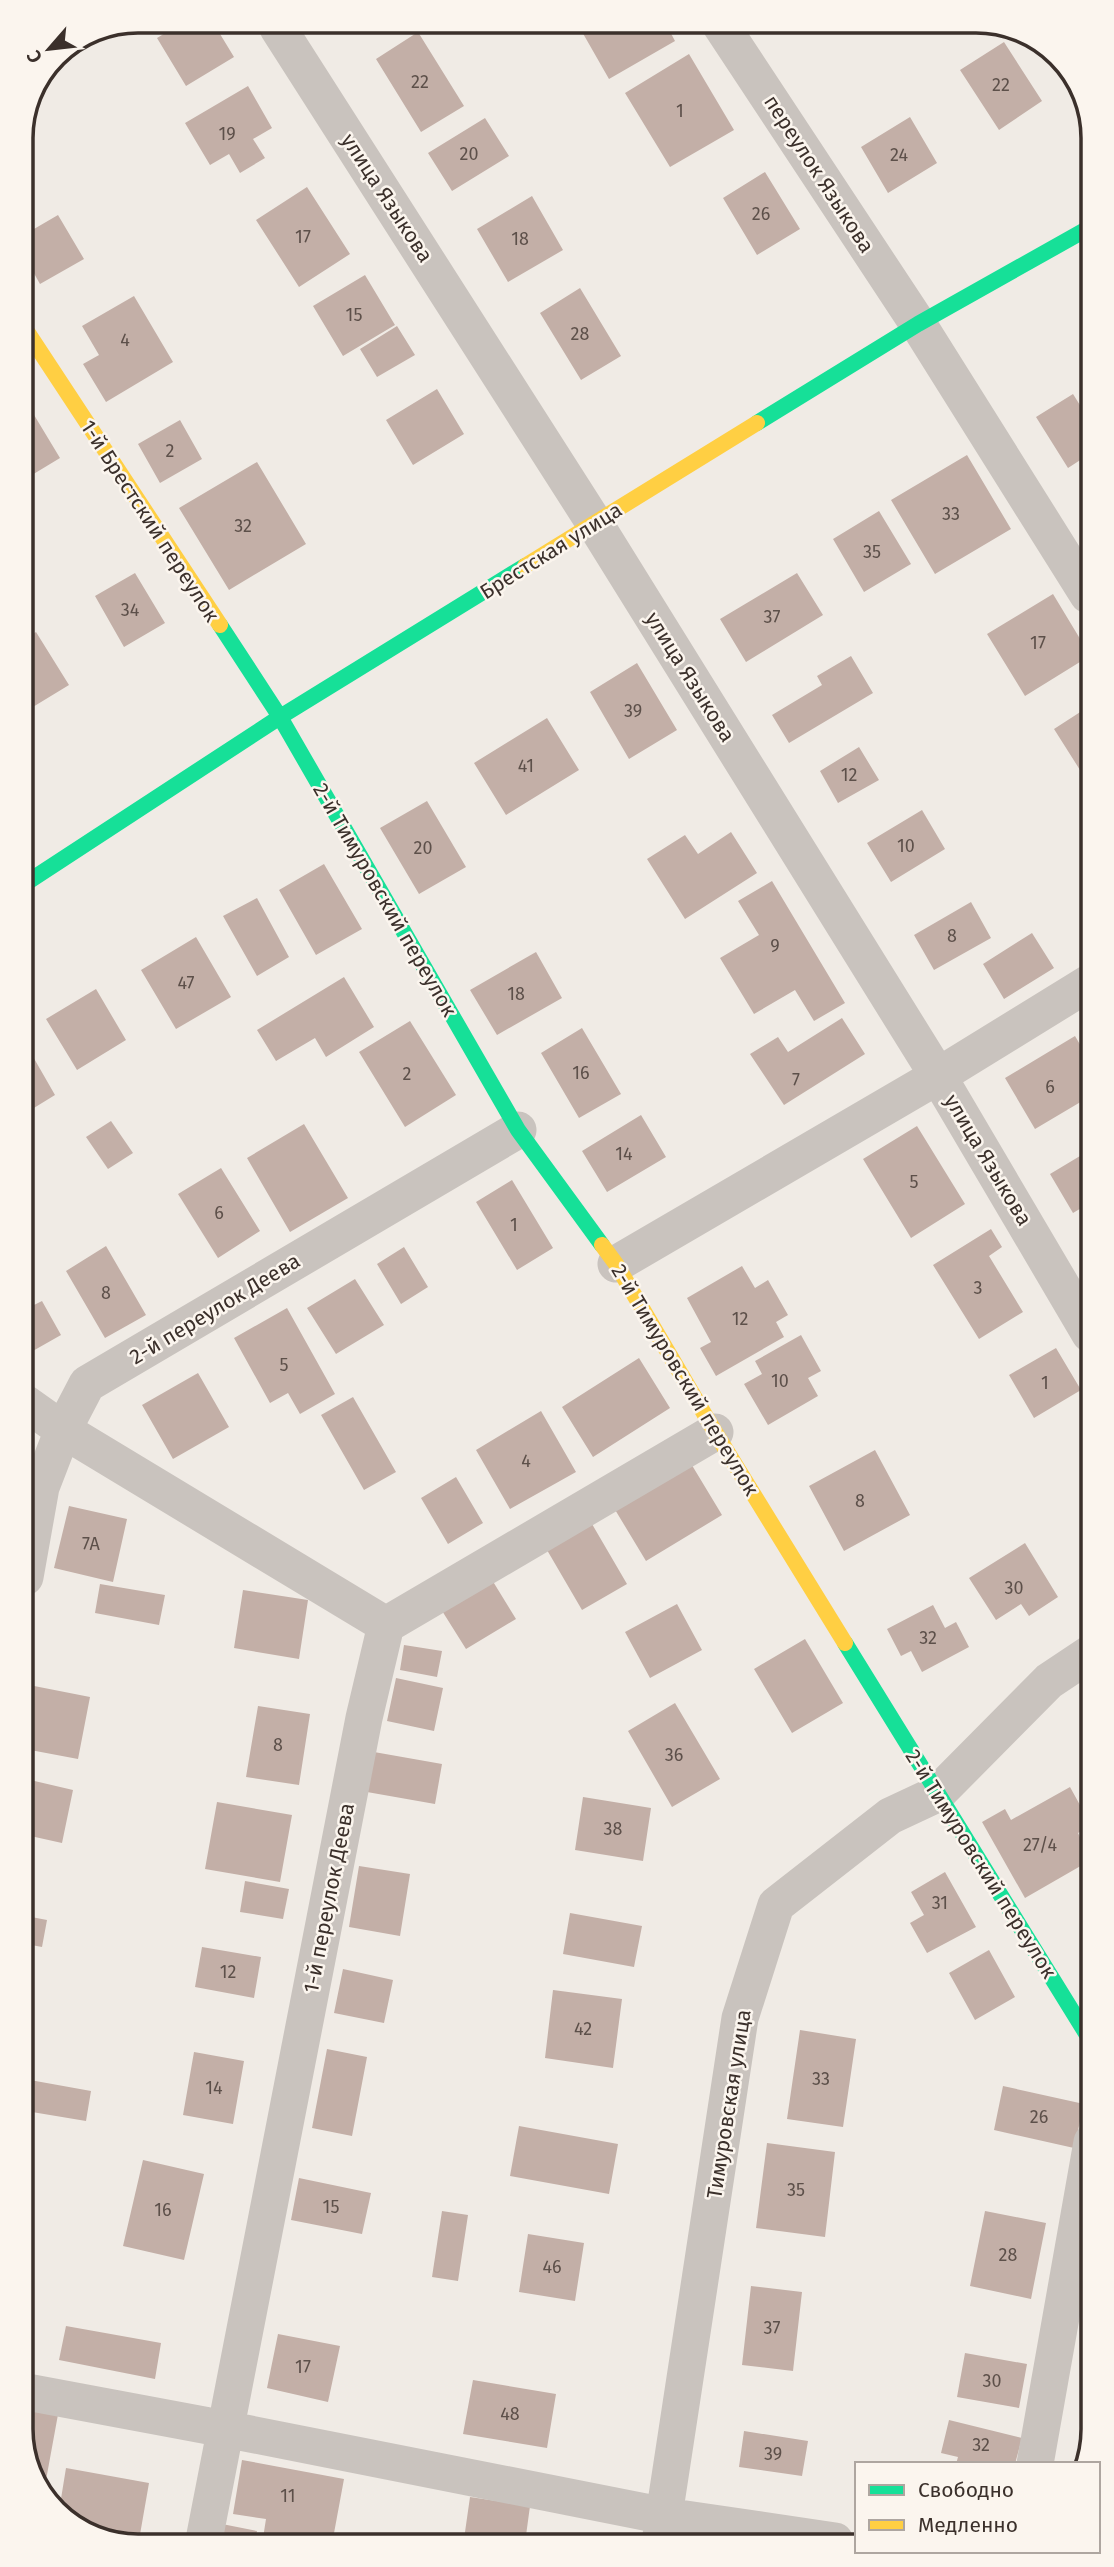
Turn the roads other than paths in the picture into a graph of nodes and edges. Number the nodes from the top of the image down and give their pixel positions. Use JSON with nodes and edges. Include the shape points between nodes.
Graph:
{"nodes":[{"id":1,"x":281,"y":33,"type":"edge"},
{"id":2,"x":726,"y":33,"type":"edge"},
{"id":3,"x":1081,"y":232,"type":"edge"},
{"id":4,"x":918,"y":324,"type":"junction"},
{"id":5,"x":33,"y":354,"type":"edge"},
{"id":6,"x":595,"y":524,"type":"junction"},
{"id":7,"x":1081,"y":584,"type":"edge"},
{"id":8,"x":280,"y":717,"type":"junction"},
{"id":9,"x":33,"y":879,"type":"edge"},
{"id":10,"x":1081,"y":988,"type":"edge"},
{"id":11,"x":938,"y":1076,"type":"junction"},
{"id":12,"x":518,"y":1130,"type":"junction"},
{"id":13,"x":616,"y":1264,"type":"junction"},
{"id":14,"x":1081,"y":1319,"type":"edge"},
{"id":15,"x":33,"y":1409,"type":"edge"},
{"id":16,"x":63,"y":1430,"type":"junction"},
{"id":17,"x":715,"y":1432,"type":"junction"},
{"id":18,"x":33,"y":1532,"type":"edge"},
{"id":19,"x":386,"y":1625,"type":"junction"},
{"id":20,"x":1081,"y":1660,"type":"edge"},
{"id":21,"x":937,"y":1794,"type":"junction"},
{"id":22,"x":1081,"y":2025,"type":"edge"},
{"id":23,"x":1081,"y":2204,"type":"edge"},
{"id":24,"x":33,"y":2393,"type":"edge"},
{"id":25,"x":225,"y":2428,"type":"junction"},
{"id":26,"x":1035,"y":2462,"type":"edge"},
{"id":27,"x":663,"y":2529,"type":"edge"},
{"id":28,"x":205,"y":2534,"type":"edge"},
{"id":29,"x":735,"y":2534,"type":"edge"}],
"edges":[{"from":1,"to":6,"type":"street","name":"улица Языкова"},
{"from":2,"to":4,"type":"street","name":"переулок Языкова"},
{"from":3,"to":4,"type":"street","name":"Брестская улица"},
{"from":4,"to":6,"type":"street","name":"Брестская улица"},
{"from":4,"to":7,"type":"street","name":"переулок Языкова"},
{"from":5,"to":8,"type":"street","name":"1-й Брестский переулок"},
{"from":6,"to":8,"type":"street","name":"Брестская улица"},
{"from":6,"to":11,"type":"street","name":"улица Языкова"},
{"from":8,"to":9,"type":"street","name":"Брестская улица"},
{"from":8,"to":12,"type":"street","name":"2-й Тимуровский переулок"},
{"from":10,"to":11,"type":"street"},
{"from":11,"to":13,"type":"street"},
{"from":11,"to":14,"type":"street","name":"улица Языкова"},
{"from":12,"to":13,"type":"street","name":"2-й Тимуровский переулок"},
{"from":12,"to":16,"type":"street","name":"2-й переулок Деева","via":[[87,1384]]},
{"from":13,"to":17,"type":"street","name":"2-й Тимуровский переулок"},
{"from":15,"to":16,"type":"street"},
{"from":16,"to":18,"type":"street","name":"2-й переулок Деева","via":[[41,1487]]},
{"from":16,"to":19,"type":"street"},
{"from":17,"to":19,"type":"street"},
{"from":17,"to":21,"type":"street","name":"2-й Тимуровский переулок"},
{"from":19,"to":25,"type":"street","name":"1-й переулок Деева"},
{"from":20,"to":21,"type":"street","name":"Тимуровская улица","via":[[1049,1681]]},
{"from":21,"to":22,"type":"street","name":"2-й Тимуровский переулок"},
{"from":21,"to":27,"type":"street","name":"Тимуровская улица","via":[[890,1816],[776,1905],[740,2018]]},
{"from":23,"to":26,"type":"street"},
{"from":24,"to":25,"type":"street"},
{"from":25,"to":27,"type":"street"},
{"from":25,"to":28,"type":"street","name":"1-й переулок Деева"},
{"from":27,"to":29,"type":"street"}]}
